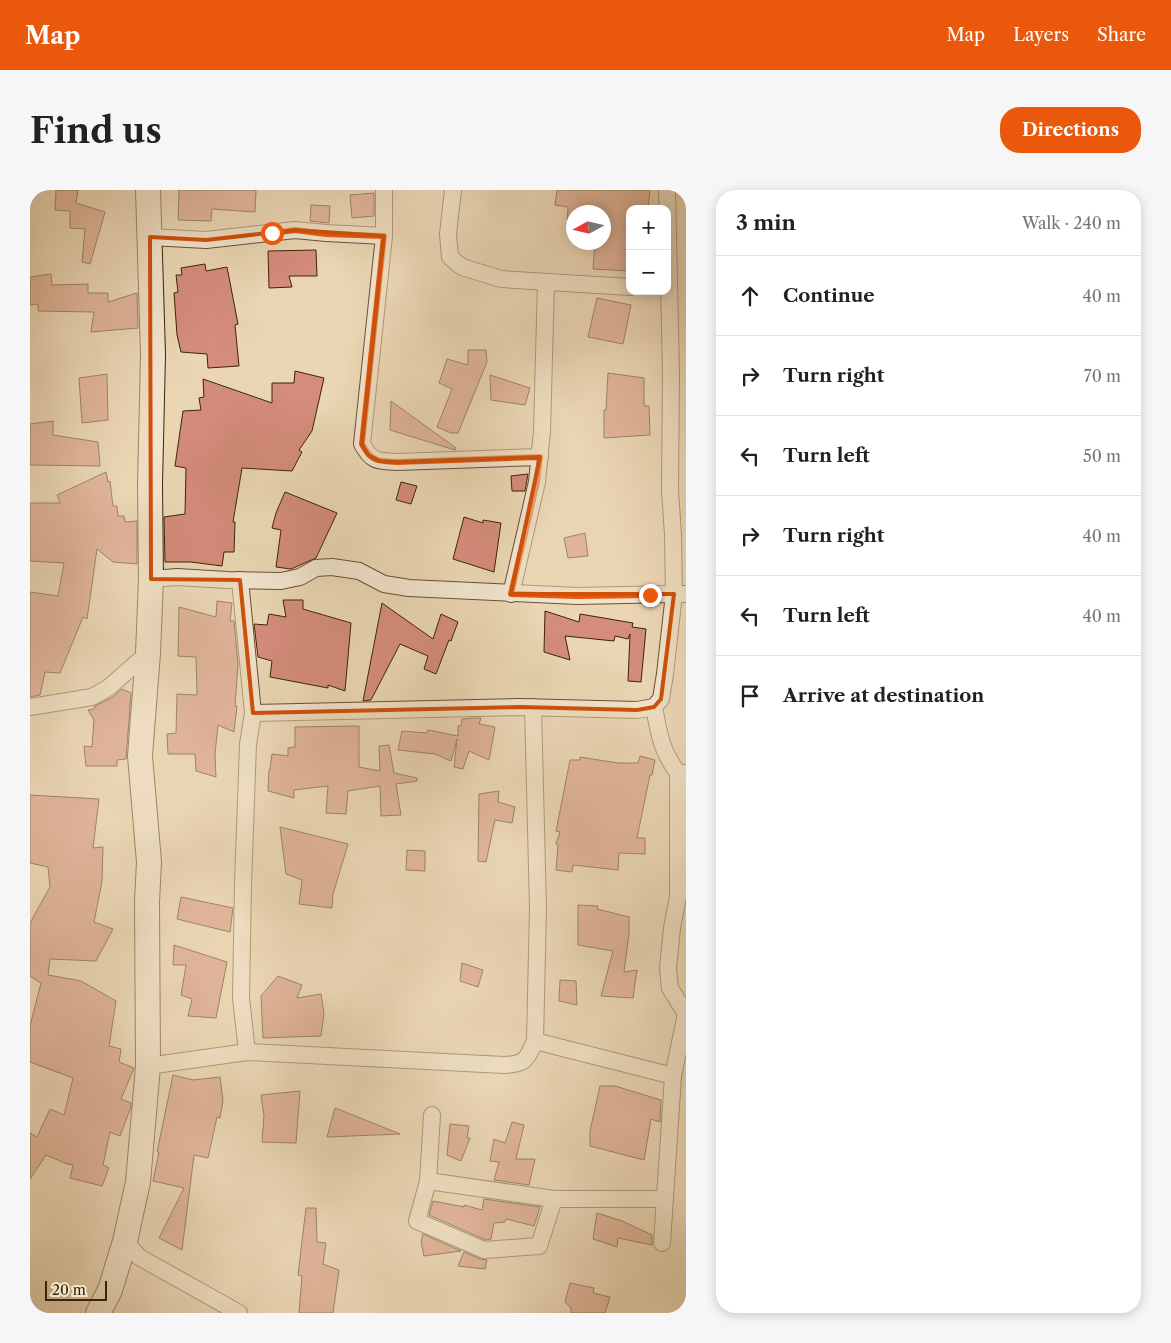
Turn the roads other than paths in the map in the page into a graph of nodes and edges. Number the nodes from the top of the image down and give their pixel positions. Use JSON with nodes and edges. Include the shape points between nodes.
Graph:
{"nodes":[{"id":1,"x":148,"y":190,"type":"edge"},
{"id":2,"x":384,"y":190,"type":"edge"},
{"id":3,"x":453,"y":190,"type":"edge"},
{"id":4,"x":667,"y":190,"type":"edge"},
{"id":5,"x":150,"y":236,"type":"junction"},
{"id":6,"x":384,"y":236,"type":"junction"},
{"id":7,"x":668,"y":250,"type":"edge"},
{"id":8,"x":546,"y":282,"type":"junction"},
{"id":9,"x":626,"y":287,"type":"edge"},
{"id":10,"x":668,"y":295,"type":"edge"},
{"id":11,"x":540,"y":457,"type":"junction"},
{"id":12,"x":151,"y":579,"type":"junction"},
{"id":13,"x":240,"y":580,"type":"junction"},
{"id":14,"x":511,"y":594,"type":"junction"},
{"id":15,"x":680,"y":594,"type":"edge"},
{"id":16,"x":148,"y":653,"type":"junction"},
{"id":17,"x":30,"y":707,"type":"edge"},
{"id":18,"x":533,"y":707,"type":"junction"},
{"id":19,"x":654,"y":707,"type":"junction"},
{"id":20,"x":253,"y":713,"type":"junction"},
{"id":21,"x":682,"y":773,"type":"edge"},
{"id":22,"x":535,"y":1041,"type":"junction"},
{"id":23,"x":246,"y":1052,"type":"junction"},
{"id":24,"x":148,"y":1066,"type":"junction"},
{"id":25,"x":673,"y":1076,"type":"junction"},
{"id":26,"x":432,"y":1115,"type":"dead end"},
{"id":27,"x":428,"y":1181,"type":"junction"},
{"id":28,"x":554,"y":1199,"type":"junction"},
{"id":29,"x":665,"y":1199,"type":"junction"},
{"id":30,"x":125,"y":1240,"type":"junction"},
{"id":31,"x":662,"y":1244,"type":"dead end"},
{"id":32,"x":98,"y":1313,"type":"edge"},
{"id":33,"x":239,"y":1313,"type":"edge"}],
"edges":[{"from":1,"to":5,"type":"street"},
{"from":2,"to":6,"type":"street"},
{"from":3,"to":8,"type":"street","via":[[448,234],[450,257],[462,267],[501,279]]},
{"from":4,"to":7,"type":"street"},
{"from":5,"to":6,"type":"street","via":[[206,240],[295,230]]},
{"from":5,"to":12,"type":"street","via":[[153,354]]},
{"from":6,"to":11,"type":"street","via":[[362,444],[368,455],[380,461],[397,462]]},
{"from":8,"to":9,"type":"street"},
{"from":8,"to":11,"type":"street"},
{"from":10,"to":15,"type":"street","via":[[670,490]]},
{"from":11,"to":14,"type":"street"},
{"from":12,"to":13,"type":"street"},
{"from":12,"to":16,"type":"street"},
{"from":13,"to":14,"type":"street","via":[[282,581],[300,577],[316,568],[332,567],[359,572],[384,584],[409,588]]},
{"from":13,"to":20,"type":"street"},
{"from":14,"to":15,"type":"street"},
{"from":15,"to":19,"type":"street","via":[[661,698]]},
{"from":16,"to":17,"type":"street","via":[[108,688],[92,697]]},
{"from":16,"to":24,"type":"street","via":[[140,756],[149,862]]},
{"from":18,"to":19,"type":"street","via":[[637,710]]},
{"from":18,"to":20,"type":"street"},
{"from":18,"to":22,"type":"street","via":[[538,908]]},
{"from":19,"to":21,"type":"street","via":[[661,745],[667,759]]},
{"from":20,"to":23,"type":"street","via":[[248,744],[243,885],[241,998]]},
{"from":21,"to":25,"type":"street","via":[[678,897],[668,968],[670,988],[686,1014]]},
{"from":22,"to":23,"type":"street","via":[[527,1058],[518,1065]]},
{"from":22,"to":25,"type":"street"},
{"from":23,"to":24,"type":"street"},
{"from":24,"to":30,"type":"street","via":[[138,1182]]},
{"from":25,"to":29,"type":"street"},
{"from":26,"to":27,"type":"street"},
{"from":27,"to":28,"type":"street"},
{"from":27,"to":28,"type":"street","via":[[417,1221],[484,1250],[539,1246]]},
{"from":28,"to":29,"type":"street"},
{"from":29,"to":31,"type":"street"},
{"from":30,"to":32,"type":"street","via":[[110,1290]]},
{"from":30,"to":33,"type":"street","via":[[139,1257]]}]}
